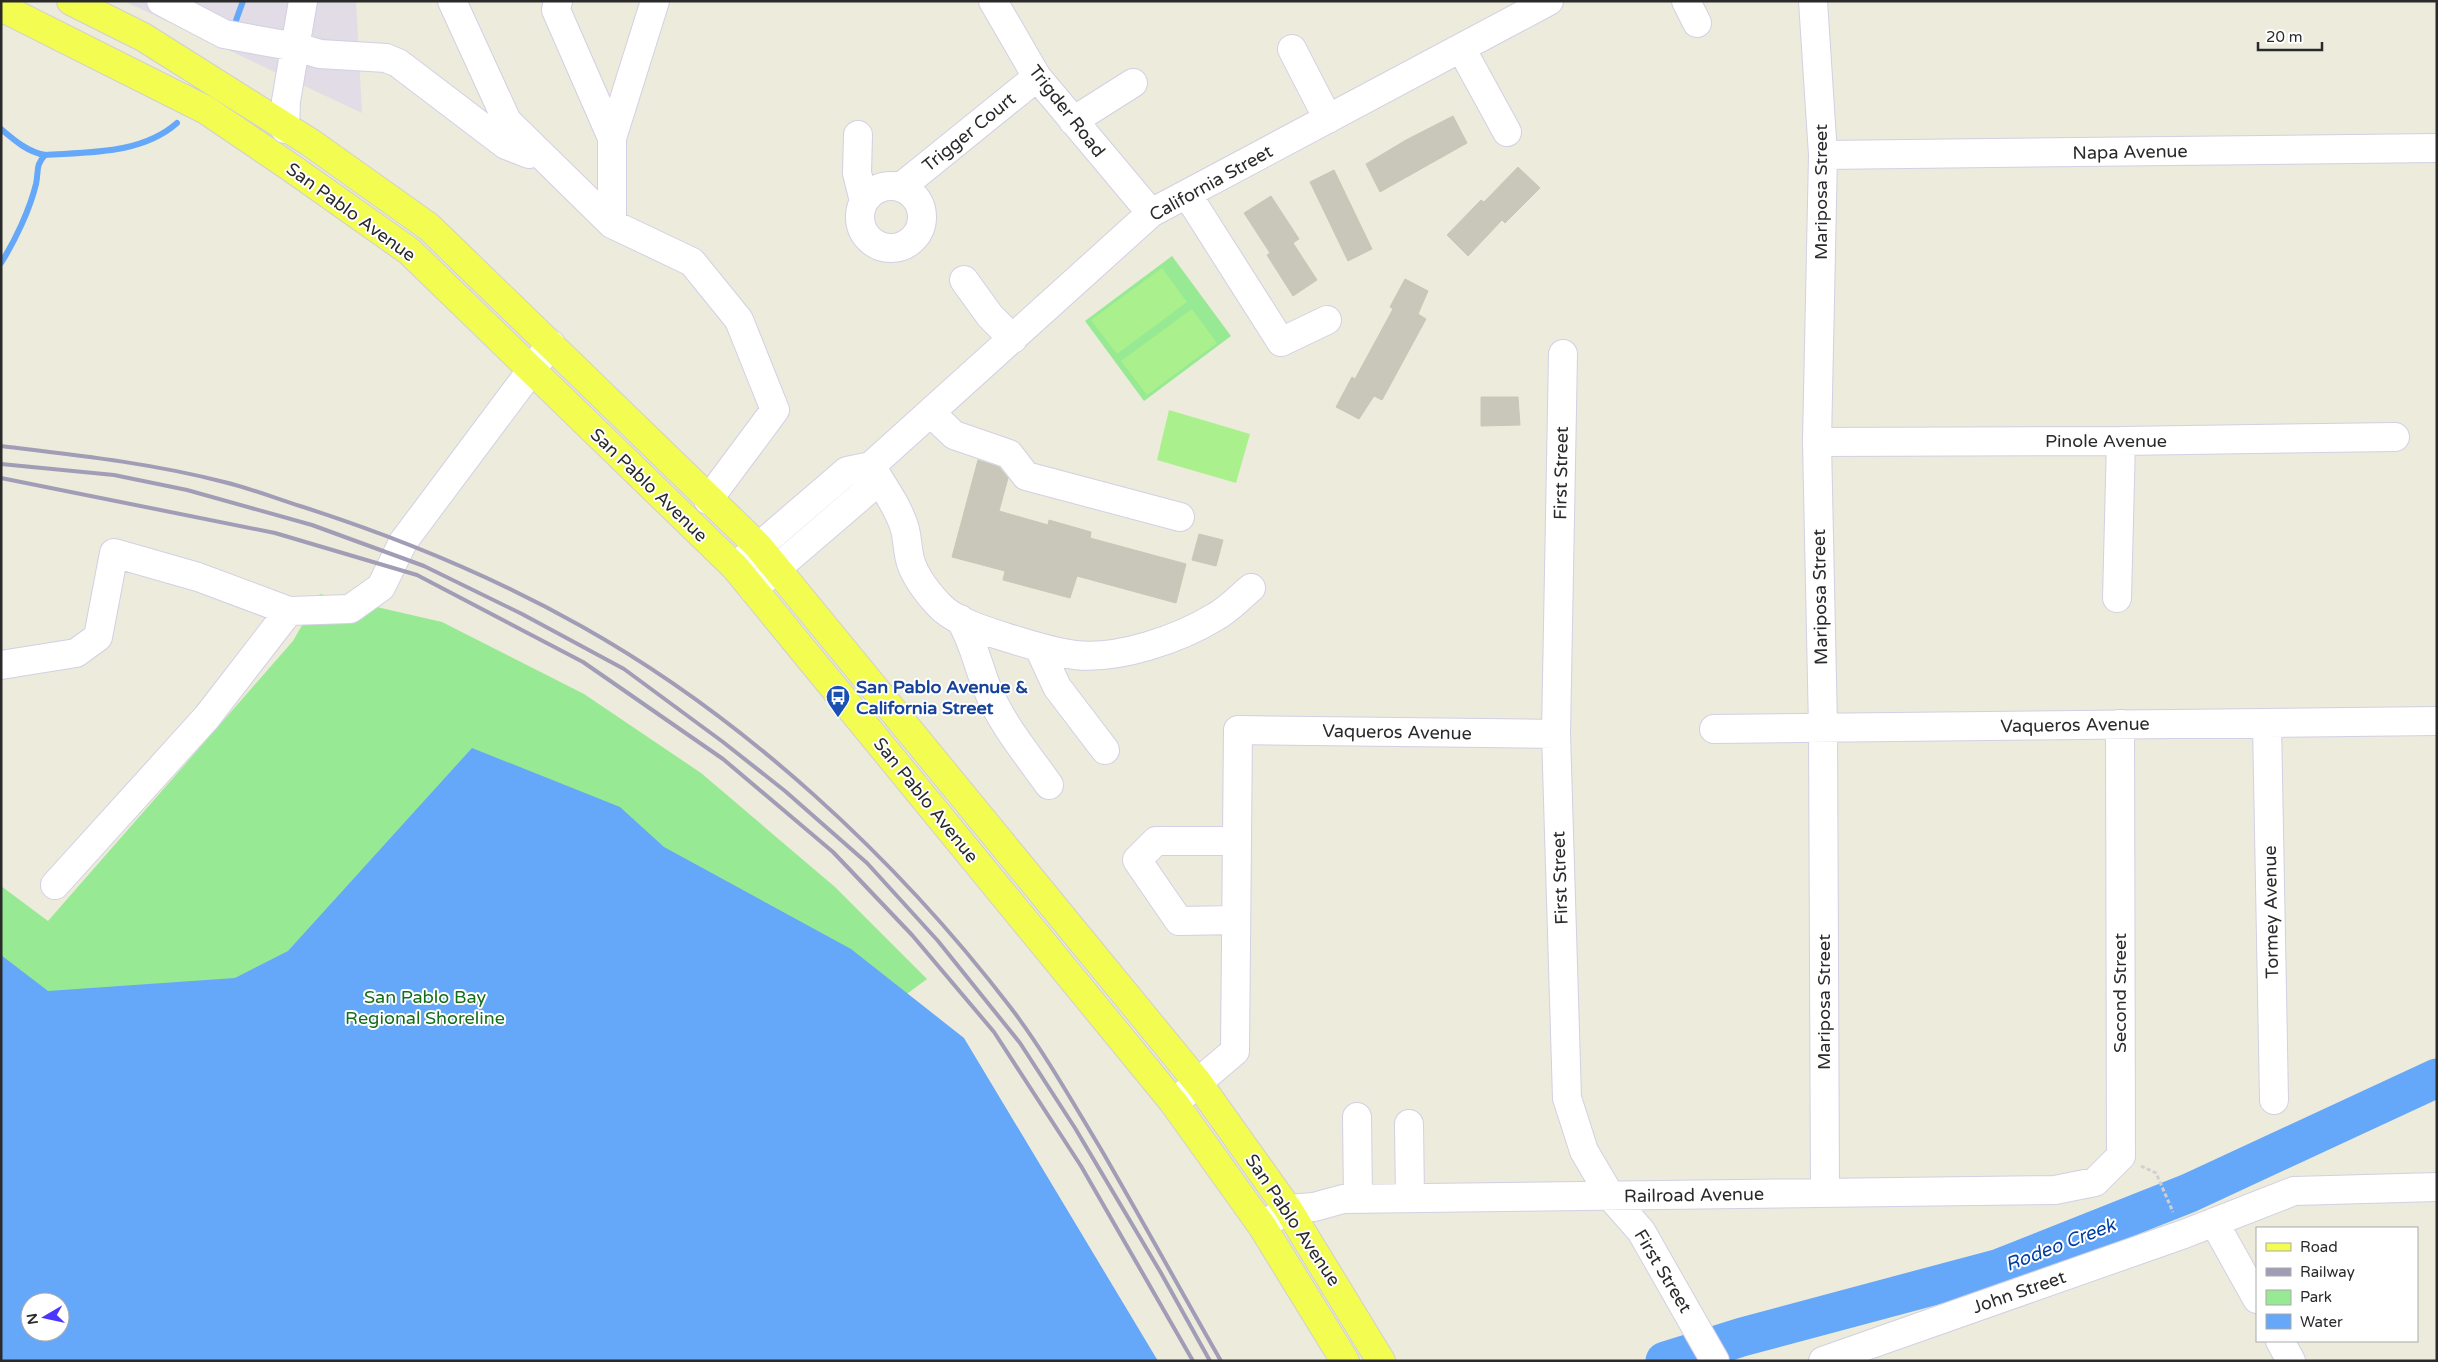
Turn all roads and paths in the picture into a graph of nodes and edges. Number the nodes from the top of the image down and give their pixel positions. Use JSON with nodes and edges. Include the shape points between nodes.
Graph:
{"nodes":[{"id":1,"x":71,"y":1,"type":"edge"},
{"id":2,"x":162,"y":1,"type":"edge"},
{"id":3,"x":303,"y":1,"type":"edge"},
{"id":4,"x":452,"y":1,"type":"edge"},
{"id":5,"x":558,"y":1,"type":"edge"},
{"id":6,"x":655,"y":1,"type":"edge"},
{"id":7,"x":993,"y":1,"type":"edge"},
{"id":8,"x":1549,"y":1,"type":"edge"},
{"id":9,"x":1813,"y":1,"type":"edge"},
{"id":10,"x":1,"y":7,"type":"edge"},
{"id":11,"x":296,"y":47,"type":"junction"},
{"id":12,"x":1461,"y":48,"type":"junction"},
{"id":13,"x":1292,"y":49,"type":"dead end"},
{"id":14,"x":1037,"y":77,"type":"junction"},
{"id":15,"x":1133,"y":83,"type":"dead end"},
{"id":16,"x":1328,"y":119,"type":"junction"},
{"id":17,"x":1074,"y":121,"type":"junction"},
{"id":18,"x":285,"y":128,"type":"junction"},
{"id":19,"x":1508,"y":132,"type":"dead end"},
{"id":20,"x":858,"y":135,"type":"dead end"},
{"id":21,"x":612,"y":138,"type":"junction"},
{"id":22,"x":2437,"y":148,"type":"edge"},
{"id":23,"x":1823,"y":155,"type":"junction"},
{"id":24,"x":548,"y":161,"type":"junction"},
{"id":25,"x":901,"y":187,"type":"junction"},
{"id":26,"x":1187,"y":194,"type":"junction"},
{"id":27,"x":864,"y":201,"type":"junction"},
{"id":28,"x":1151,"y":213,"type":"junction"},
{"id":29,"x":612,"y":224,"type":"junction"},
{"id":30,"x":964,"y":280,"type":"dead end"},
{"id":31,"x":1327,"y":320,"type":"dead end"},
{"id":32,"x":1013,"y":338,"type":"junction"},
{"id":33,"x":551,"y":344,"type":"junction"},
{"id":34,"x":1563,"y":354,"type":"dead end"},
{"id":35,"x":532,"y":369,"type":"junction"},
{"id":36,"x":931,"y":413,"type":"junction"},
{"id":37,"x":2395,"y":437,"type":"dead end"},
{"id":38,"x":2121,"y":441,"type":"junction"},
{"id":39,"x":1818,"y":442,"type":"junction"},
{"id":40,"x":871,"y":466,"type":"junction"},
{"id":41,"x":708,"y":500,"type":"junction"},
{"id":42,"x":1180,"y":517,"type":"dead end"},
{"id":43,"x":758,"y":546,"type":"junction"},
{"id":44,"x":735,"y":568,"type":"junction"},
{"id":45,"x":776,"y":568,"type":"junction"},
{"id":46,"x":1250,"y":588,"type":"dead end"},
{"id":47,"x":753,"y":589,"type":"junction"},
{"id":48,"x":2118,"y":598,"type":"dead end"},
{"id":49,"x":289,"y":611,"type":"junction"},
{"id":50,"x":960,"y":619,"type":"junction"},
{"id":51,"x":1039,"y":648,"type":"junction"},
{"id":52,"x":1,"y":664,"type":"edge"},
{"id":53,"x":2437,"y":722,"type":"edge"},
{"id":54,"x":2267,"y":723,"type":"junction"},
{"id":55,"x":2120,"y":724,"type":"junction"},
{"id":56,"x":1823,"y":728,"type":"junction"},
{"id":57,"x":1714,"y":729,"type":"dead end"},
{"id":58,"x":1556,"y":734,"type":"junction"},
{"id":59,"x":1104,"y":750,"type":"dead end"},
{"id":60,"x":1049,"y":785,"type":"dead end"},
{"id":61,"x":1237,"y":841,"type":"junction"},
{"id":62,"x":55,"y":885,"type":"dead end"},
{"id":63,"x":1236,"y":920,"type":"junction"},
{"id":64,"x":1199,"y":1084,"type":"junction"},
{"id":65,"x":2274,"y":1100,"type":"dead end"},
{"id":66,"x":1174,"y":1103,"type":"junction"},
{"id":67,"x":1357,"y":1117,"type":"dead end"},
{"id":68,"x":1409,"y":1124,"type":"dead end"},
{"id":69,"x":2121,"y":1156,"type":"junction"},
{"id":70,"x":2437,"y":1188,"type":"edge"},
{"id":71,"x":1825,"y":1193,"type":"junction"},
{"id":72,"x":1611,"y":1197,"type":"junction"},
{"id":73,"x":1410,"y":1198,"type":"junction"},
{"id":74,"x":1358,"y":1199,"type":"junction"},
{"id":75,"x":1288,"y":1209,"type":"junction"},
{"id":76,"x":2214,"y":1222,"type":"junction"},
{"id":77,"x":1262,"y":1226,"type":"junction"},
{"id":78,"x":2184,"y":1234,"type":"junction"},
{"id":79,"x":2256,"y":1297,"type":"edge"},
{"id":80,"x":2281,"y":1342,"type":"edge"},
{"id":81,"x":1709,"y":1349,"type":"edge"},
{"id":82,"x":1877,"y":1352,"type":"edge"},
{"id":83,"x":1345,"y":1361,"type":"edge"},
{"id":84,"x":1381,"y":1361,"type":"edge"},
{"id":85,"x":1823,"y":1361,"type":"edge"},
{"id":86,"x":2291,"y":1361,"type":"edge"}],
"edges":[{"from":1,"to":18,"type":"main road","name":"San Pablo Avenue","via":[[143,37]]},
{"from":2,"to":11,"type":"street","via":[[224,34]]},
{"from":3,"to":11,"type":"street"},
{"from":4,"to":24,"type":"street","via":[[507,121]]},
{"from":5,"to":21,"type":"street","via":[[556,10]]},
{"from":6,"to":21,"type":"street"},
{"from":7,"to":14,"type":"street","name":"Trigder Road"},
{"from":8,"to":12,"type":"street","name":"California Street"},
{"from":9,"to":23,"type":"street","name":"Mariposa Street"},
{"from":10,"to":35,"type":"main road","name":"San Pablo Avenue","via":[[206,110],[293,169],[409,251]]},
{"from":11,"to":18,"type":"street","via":[[286,101]]},
{"from":11,"to":24,"type":"street","via":[[320,54],[386,58],[398,63],[506,145]]},
{"from":12,"to":16,"type":"street","name":"California Street"},
{"from":12,"to":19,"type":"street"},
{"from":13,"to":16,"type":"street"},
{"from":14,"to":17,"type":"street","name":"Trigder Road"},
{"from":14,"to":25,"type":"street","name":"Trigger Court"},
{"from":15,"to":17,"type":"street"},
{"from":16,"to":26,"type":"street","name":"California Street"},
{"from":17,"to":28,"type":"street","name":"Trigder Road"},
{"from":18,"to":33,"type":"main road","name":"San Pablo Avenue","via":[[429,227]]},
{"from":20,"to":27,"type":"street","via":[[857,173]]},
{"from":21,"to":29,"type":"street"},
{"from":22,"to":23,"type":"street","name":"Napa Avenue"},
{"from":23,"to":39,"type":"street","name":"Mariposa Street"},
{"from":24,"to":29,"type":"street"},
{"from":25,"to":27,"type":"street","via":[[880,187]]},
{"from":25,"to":27,"type":"street","via":[[917,200],[922,219],[914,237],[898,247],[878,245],[863,232],[860,216]]},
{"from":26,"to":28,"type":"street","name":"California Street"},
{"from":26,"to":31,"type":"street","via":[[1280,342]]},
{"from":28,"to":32,"type":"street","name":"California Street"},
{"from":29,"to":41,"type":"street","via":[[692,262],[739,320],[775,410]]},
{"from":30,"to":32,"type":"street","via":[[990,316]]},
{"from":32,"to":36,"type":"street","name":"California Street"},
{"from":33,"to":35,"type":"street"},
{"from":33,"to":41,"type":"main road","name":"San Pablo Avenue"},
{"from":34,"to":58,"type":"street","name":"First Street"},
{"from":35,"to":44,"type":"main road","name":"San Pablo Avenue"},
{"from":35,"to":49,"type":"street","via":[[404,542],[381,587],[350,609]]},
{"from":36,"to":40,"type":"street","name":"California Street"},
{"from":36,"to":42,"type":"street","via":[[954,435],[1009,454],[1026,476]]},
{"from":37,"to":38,"type":"street","name":"Pinole Avenue"},
{"from":38,"to":39,"type":"street","name":"Pinole Avenue"},
{"from":38,"to":48,"type":"street"},
{"from":39,"to":56,"type":"street","name":"Mariposa Street"},
{"from":40,"to":43,"type":"street","name":"California Street","via":[[847,471]]},
{"from":40,"to":45,"type":"street","via":[[867,491]]},
{"from":40,"to":50,"type":"street","via":[[905,527],[911,562],[918,580],[939,606]]},
{"from":41,"to":43,"type":"main road","name":"San Pablo Avenue"},
{"from":43,"to":44,"type":"street","name":"California Street"},
{"from":43,"to":45,"type":"main road","name":"San Pablo Avenue"},
{"from":44,"to":47,"type":"main road","name":"San Pablo Avenue"},
{"from":45,"to":47,"type":"street"},
{"from":45,"to":64,"type":"main road","name":"San Pablo Avenue"},
{"from":46,"to":51,"type":"street","via":[[1217,616],[1193,630],[1134,649],[1112,654],[1075,655]]},
{"from":47,"to":66,"type":"main road","name":"San Pablo Avenue"},
{"from":49,"to":52,"type":"street","via":[[198,577],[114,554],[98,637],[76,653]]},
{"from":49,"to":62,"type":"street","via":[[207,717]]},
{"from":50,"to":51,"type":"street"},
{"from":50,"to":60,"type":"street","via":[[969,634],[986,687],[998,712]]},
{"from":51,"to":59,"type":"street","via":[[1057,687]]},
{"from":53,"to":54,"type":"street","name":"Vaqueros Avenue"},
{"from":54,"to":55,"type":"street","name":"Vaqueros Avenue"},
{"from":54,"to":65,"type":"street","name":"Tormey Avenue"},
{"from":55,"to":56,"type":"street","name":"Vaqueros Avenue"},
{"from":55,"to":69,"type":"street","name":"Second Street"},
{"from":56,"to":57,"type":"street","name":"Vaqueros Avenue"},
{"from":56,"to":71,"type":"street","name":"Mariposa Street"},
{"from":58,"to":61,"type":"street","name":"Vaqueros Avenue","via":[[1238,730]]},
{"from":58,"to":72,"type":"street","name":"First Street","via":[[1567,1098],[1584,1151]]},
{"from":61,"to":63,"type":"street"},
{"from":61,"to":63,"type":"street","via":[[1156,841],[1137,860],[1179,921]]},
{"from":63,"to":64,"type":"street","via":[[1235,1051]]},
{"from":64,"to":66,"type":"street"},
{"from":64,"to":75,"type":"main road","name":"San Pablo Avenue"},
{"from":66,"to":77,"type":"main road","name":"San Pablo Avenue"},
{"from":67,"to":74,"type":"street"},
{"from":68,"to":73,"type":"street"},
{"from":69,"to":71,"type":"street","name":"Railroad Avenue","via":[[2095,1182],[2056,1190]]},
{"from":69,"to":78,"type":"path","via":[[2156,1173]]},
{"from":70,"to":76,"type":"street","via":[[2294,1191]]},
{"from":71,"to":72,"type":"street","name":"Railroad Avenue"},
{"from":72,"to":73,"type":"street","name":"Railroad Avenue"},
{"from":72,"to":81,"type":"street","name":"First Street","via":[[1642,1231]]},
{"from":73,"to":74,"type":"street","name":"Railroad Avenue"},
{"from":74,"to":75,"type":"street","name":"Railroad Avenue"},
{"from":75,"to":77,"type":"street","name":"Railroad Avenue"},
{"from":75,"to":84,"type":"main road","name":"San Pablo Avenue"},
{"from":76,"to":78,"type":"street","name":"John Street"},
{"from":76,"to":79,"type":"street"},
{"from":77,"to":83,"type":"main road","name":"San Pablo Avenue"},
{"from":78,"to":82,"type":"street","name":"John Street"},
{"from":80,"to":86,"type":"street"},
{"from":82,"to":85,"type":"street","name":"John Street"}]}
